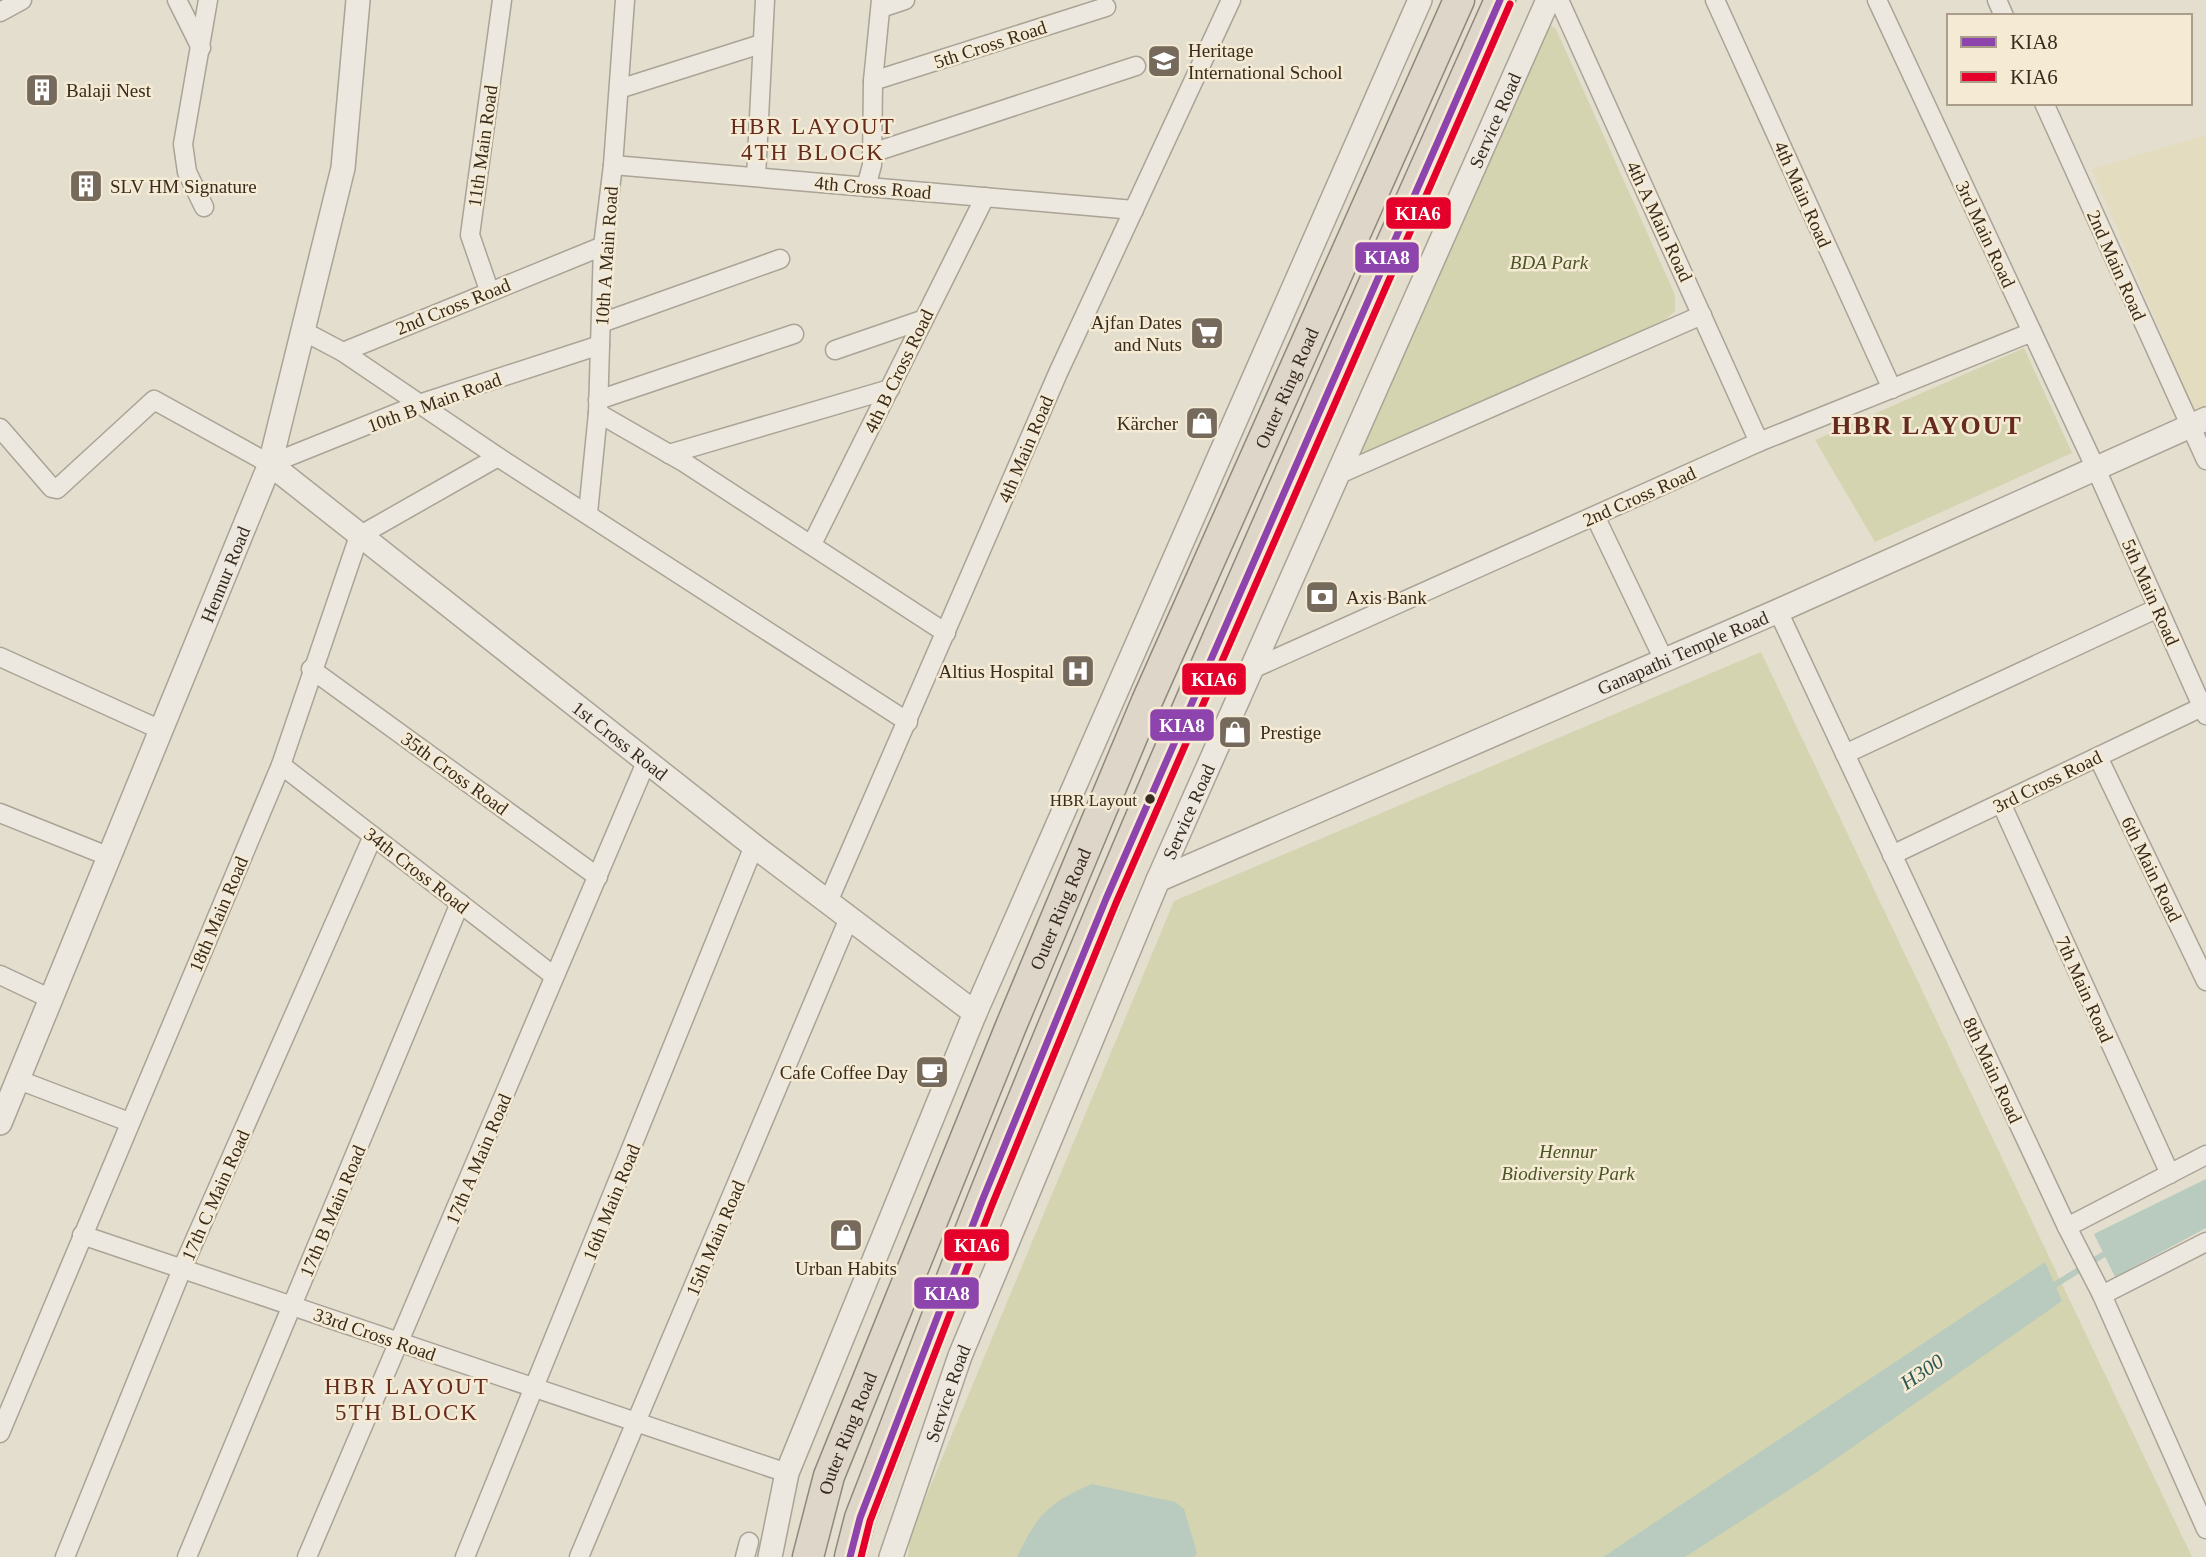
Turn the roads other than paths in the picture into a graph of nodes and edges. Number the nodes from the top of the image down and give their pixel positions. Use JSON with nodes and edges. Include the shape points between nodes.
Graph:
{"nodes":[{"id":1,"x":22,"y":0,"type":"edge"},
{"id":2,"x":177,"y":0,"type":"edge"},
{"id":3,"x":208,"y":0,"type":"edge"},
{"id":4,"x":358,"y":0,"type":"edge"},
{"id":5,"x":502,"y":0,"type":"edge"},
{"id":6,"x":625,"y":0,"type":"edge"},
{"id":7,"x":765,"y":0,"type":"edge"},
{"id":8,"x":905,"y":0,"type":"edge"},
{"id":9,"x":1231,"y":0,"type":"edge"},
{"id":10,"x":1420,"y":0,"type":"edge"},
{"id":11,"x":1459,"y":0,"type":"edge"},
{"id":12,"x":1500,"y":0,"type":"edge"},
{"id":13,"x":1548,"y":0,"type":"edge"},
{"id":14,"x":1559,"y":0,"type":"edge"},
{"id":15,"x":1715,"y":0,"type":"edge"},
{"id":16,"x":1877,"y":0,"type":"edge"},
{"id":17,"x":881,"y":4,"type":"edge"},
{"id":18,"x":1106,"y":6,"type":"dead end"},
{"id":19,"x":0,"y":12,"type":"edge"},
{"id":20,"x":761,"y":44,"type":"junction"},
{"id":21,"x":201,"y":48,"type":"junction"},
{"id":22,"x":1136,"y":66,"type":"dead end"},
{"id":23,"x":873,"y":81,"type":"junction"},
{"id":24,"x":619,"y":89,"type":"junction"},
{"id":25,"x":2045,"y":105,"type":"edge"},
{"id":26,"x":872,"y":153,"type":"junction"},
{"id":27,"x":613,"y":165,"type":"junction"},
{"id":28,"x":757,"y":177,"type":"junction"},
{"id":29,"x":866,"y":187,"type":"junction"},
{"id":30,"x":985,"y":197,"type":"junction"},
{"id":31,"x":204,"y":207,"type":"dead end"},
{"id":32,"x":1134,"y":210,"type":"junction"},
{"id":33,"x":603,"y":246,"type":"junction"},
{"id":34,"x":780,"y":259,"type":"dead end"},
{"id":35,"x":489,"y":290,"type":"junction"},
{"id":36,"x":1702,"y":315,"type":"junction"},
{"id":37,"x":922,"y":320,"type":"junction"},
{"id":38,"x":601,"y":323,"type":"junction"},
{"id":39,"x":305,"y":332,"type":"junction"},
{"id":40,"x":2032,"y":332,"type":"junction"},
{"id":41,"x":794,"y":334,"type":"dead end"},
{"id":42,"x":600,"y":345,"type":"junction"},
{"id":43,"x":835,"y":350,"type":"dead end"},
{"id":44,"x":343,"y":352,"type":"junction"},
{"id":45,"x":1892,"y":388,"type":"junction"},
{"id":46,"x":890,"y":389,"type":"junction"},
{"id":47,"x":422,"y":403,"type":"junction"},
{"id":48,"x":598,"y":406,"type":"junction"},
{"id":49,"x":2198,"y":422,"type":"edge"},
{"id":50,"x":0,"y":428,"type":"edge"},
{"id":51,"x":1759,"y":442,"type":"junction"},
{"id":52,"x":669,"y":454,"type":"junction"},
{"id":53,"x":498,"y":457,"type":"junction"},
{"id":54,"x":2206,"y":460,"type":"edge"},
{"id":55,"x":270,"y":464,"type":"junction"},
{"id":56,"x":2095,"y":469,"type":"junction"},
{"id":57,"x":1335,"y":476,"type":"junction"},
{"id":58,"x":588,"y":513,"type":"junction"},
{"id":59,"x":1595,"y":516,"type":"junction"},
{"id":60,"x":359,"y":536,"type":"junction"},
{"id":61,"x":811,"y":544,"type":"junction"},
{"id":62,"x":2158,"y":608,"type":"junction"},
{"id":63,"x":1778,"y":611,"type":"junction"},
{"id":64,"x":946,"y":633,"type":"junction"},
{"id":65,"x":0,"y":657,"type":"edge"},
{"id":66,"x":1664,"y":660,"type":"junction"},
{"id":67,"x":312,"y":669,"type":"junction"},
{"id":68,"x":1250,"y":670,"type":"junction"},
{"id":69,"x":2204,"y":711,"type":"edge"},
{"id":70,"x":908,"y":722,"type":"junction"},
{"id":71,"x":161,"y":730,"type":"junction"},
{"id":72,"x":1845,"y":754,"type":"junction"},
{"id":73,"x":2098,"y":757,"type":"junction"},
{"id":74,"x":647,"y":760,"type":"junction"},
{"id":75,"x":281,"y":765,"type":"junction"},
{"id":76,"x":2001,"y":803,"type":"junction"},
{"id":77,"x":0,"y":813,"type":"edge"},
{"id":78,"x":373,"y":836,"type":"junction"},
{"id":79,"x":754,"y":846,"type":"junction"},
{"id":80,"x":1892,"y":855,"type":"junction"},
{"id":81,"x":110,"y":858,"type":"junction"},
{"id":82,"x":598,"y":877,"type":"junction"},
{"id":83,"x":1158,"y":880,"type":"junction"},
{"id":84,"x":828,"y":902,"type":"junction"},
{"id":85,"x":460,"y":903,"type":"junction"},
{"id":86,"x":849,"y":918,"type":"junction"},
{"id":87,"x":0,"y":975,"type":"edge"},
{"id":88,"x":554,"y":976,"type":"junction"},
{"id":89,"x":2206,"y":981,"type":"edge"},
{"id":90,"x":51,"y":999,"type":"junction"},
{"id":91,"x":975,"y":1013,"type":"junction"},
{"id":92,"x":19,"y":1080,"type":"junction"},
{"id":93,"x":129,"y":1122,"type":"junction"},
{"id":94,"x":0,"y":1123,"type":"edge"},
{"id":95,"x":2206,"y":1155,"type":"edge"},
{"id":96,"x":2170,"y":1174,"type":"junction"},
{"id":97,"x":2067,"y":1227,"type":"junction"},
{"id":98,"x":82,"y":1235,"type":"junction"},
{"id":99,"x":2206,"y":1242,"type":"edge"},
{"id":100,"x":182,"y":1269,"type":"junction"},
{"id":101,"x":2102,"y":1295,"type":"junction"},
{"id":102,"x":292,"y":1306,"type":"junction"},
{"id":103,"x":401,"y":1342,"type":"junction"},
{"id":104,"x":536,"y":1388,"type":"junction"},
{"id":105,"x":638,"y":1422,"type":"junction"},
{"id":106,"x":0,"y":1433,"type":"edge"},
{"id":107,"x":787,"y":1473,"type":"junction"},
{"id":108,"x":2206,"y":1529,"type":"edge"},
{"id":109,"x":65,"y":1557,"type":"edge"},
{"id":110,"x":187,"y":1557,"type":"edge"},
{"id":111,"x":307,"y":1557,"type":"edge"},
{"id":112,"x":465,"y":1557,"type":"edge"},
{"id":113,"x":579,"y":1557,"type":"edge"},
{"id":114,"x":770,"y":1557,"type":"edge"},
{"id":115,"x":808,"y":1557,"type":"edge"},
{"id":116,"x":850,"y":1557,"type":"edge"},
{"id":117,"x":891,"y":1557,"type":"edge"}],
"edges":[{"from":1,"to":19,"type":"street"},
{"from":2,"to":21,"type":"street"},
{"from":3,"to":21,"type":"street"},
{"from":4,"to":39,"type":"street","name":"Hennur Road","via":[[343,168]]},
{"from":5,"to":35,"type":"street","name":"11th Main Road","via":[[470,235]]},
{"from":6,"to":24,"type":"street","name":"10th A Main Road"},
{"from":7,"to":20,"type":"street"},
{"from":8,"to":17,"type":"street"},
{"from":9,"to":32,"type":"street","name":"4th Main Road"},
{"from":10,"to":91,"type":"street"},
{"from":11,"to":115,"type":"highway","name":"Outer Ring Road","via":[[1147,701],[829,1476]]},
{"from":12,"to":116,"type":"highway","name":"Outer Ring Road","via":[[1096,927],[982,1202],[860,1518]]},
{"from":13,"to":57,"type":"street","name":"Service Road"},
{"from":14,"to":36,"type":"street","name":"4th A Main Road"},
{"from":15,"to":45,"type":"street","name":"4th Main Road"},
{"from":16,"to":40,"type":"street","name":"3rd Main Road"},
{"from":17,"to":23,"type":"street"},
{"from":18,"to":23,"type":"street","name":"5th Cross Road"},
{"from":20,"to":24,"type":"street"},
{"from":20,"to":28,"type":"street"},
{"from":21,"to":31,"type":"street","via":[[183,144],[187,172]]},
{"from":22,"to":26,"type":"street"},
{"from":23,"to":26,"type":"street"},
{"from":24,"to":27,"type":"street","name":"10th A Main Road"},
{"from":25,"to":49,"type":"street","name":"2nd Main Road"},
{"from":26,"to":29,"type":"street"},
{"from":27,"to":28,"type":"street","name":"4th Cross Road"},
{"from":27,"to":33,"type":"street","name":"10th A Main Road"},
{"from":28,"to":29,"type":"street","name":"4th Cross Road"},
{"from":29,"to":30,"type":"street","name":"4th Cross Road"},
{"from":30,"to":32,"type":"street","name":"4th Cross Road"},
{"from":30,"to":37,"type":"street","name":"4th B Cross Road"},
{"from":32,"to":64,"type":"street","name":"4th Main Road"},
{"from":33,"to":35,"type":"street","name":"2nd Cross Road"},
{"from":33,"to":38,"type":"street","name":"10th A Main Road"},
{"from":34,"to":38,"type":"street"},
{"from":35,"to":44,"type":"street","name":"2nd Cross Road"},
{"from":36,"to":51,"type":"street","name":"4th A Main Road"},
{"from":36,"to":57,"type":"street"},
{"from":37,"to":43,"type":"street"},
{"from":37,"to":46,"type":"street","name":"4th B Cross Road"},
{"from":38,"to":42,"type":"street","name":"10th A Main Road"},
{"from":39,"to":44,"type":"street"},
{"from":39,"to":55,"type":"street","name":"Hennur Road"},
{"from":40,"to":45,"type":"street","name":"2nd Cross Road"},
{"from":40,"to":56,"type":"street","name":"3rd Main Road"},
{"from":41,"to":48,"type":"street"},
{"from":42,"to":47,"type":"street","name":"10th B Main Road"},
{"from":42,"to":48,"type":"street","name":"10th A Main Road"},
{"from":44,"to":47,"type":"street"},
{"from":45,"to":51,"type":"street","name":"2nd Cross Road"},
{"from":46,"to":52,"type":"street"},
{"from":46,"to":61,"type":"street","name":"4th B Cross Road"},
{"from":47,"to":53,"type":"street"},
{"from":47,"to":55,"type":"street","name":"10th B Main Road"},
{"from":48,"to":52,"type":"street"},
{"from":48,"to":58,"type":"street","name":"10th A Main Road"},
{"from":49,"to":54,"type":"street"},
{"from":49,"to":56,"type":"street","name":"Ganapathi Temple Road"},
{"from":50,"to":55,"type":"street","via":[[57,489],[153,400]]},
{"from":51,"to":59,"type":"street","name":"2nd Cross Road"},
{"from":52,"to":61,"type":"street"},
{"from":53,"to":58,"type":"street"},
{"from":53,"to":60,"type":"street"},
{"from":55,"to":60,"type":"street","name":"1st Cross Road"},
{"from":55,"to":71,"type":"street","name":"Hennur Road"},
{"from":56,"to":62,"type":"street","name":"5th Main Road"},
{"from":56,"to":63,"type":"street","name":"Ganapathi Temple Road"},
{"from":57,"to":68,"type":"street","name":"Service Road"},
{"from":58,"to":70,"type":"street"},
{"from":59,"to":66,"type":"street"},
{"from":59,"to":68,"type":"street","name":"2nd Cross Road"},
{"from":60,"to":67,"type":"street","name":"18th Main Road"},
{"from":60,"to":74,"type":"street","name":"1st Cross Road"},
{"from":61,"to":64,"type":"street"},
{"from":62,"to":69,"type":"street","name":"5th Main Road"},
{"from":62,"to":72,"type":"street"},
{"from":63,"to":66,"type":"street","name":"Ganapathi Temple Road"},
{"from":63,"to":72,"type":"street","name":"8th Main Road"},
{"from":64,"to":70,"type":"street","name":"4th Main Road"},
{"from":65,"to":71,"type":"street"},
{"from":66,"to":83,"type":"street","name":"Ganapathi Temple Road"},
{"from":67,"to":75,"type":"street","name":"18th Main Road"},
{"from":67,"to":82,"type":"street","name":"35th Cross Road"},
{"from":68,"to":83,"type":"street","name":"Service Road"},
{"from":69,"to":73,"type":"street","name":"3rd Cross Road"},
{"from":70,"to":84,"type":"street","name":"4th Main Road"},
{"from":71,"to":81,"type":"street","name":"Hennur Road"},
{"from":72,"to":80,"type":"street","name":"8th Main Road"},
{"from":73,"to":76,"type":"street","name":"3rd Cross Road"},
{"from":73,"to":89,"type":"street","name":"6th Main Road"},
{"from":74,"to":79,"type":"street","name":"1st Cross Road"},
{"from":74,"to":82,"type":"street","name":"17th A Main Road"},
{"from":75,"to":78,"type":"street","name":"34th Cross Road"},
{"from":75,"to":93,"type":"street","name":"18th Main Road"},
{"from":76,"to":80,"type":"street","name":"3rd Cross Road"},
{"from":76,"to":96,"type":"street","name":"7th Main Road"},
{"from":77,"to":81,"type":"street"},
{"from":78,"to":85,"type":"street","name":"34th Cross Road"},
{"from":78,"to":100,"type":"street","name":"17th C Main Road"},
{"from":79,"to":84,"type":"street","name":"1st Cross Road"},
{"from":79,"to":104,"type":"street","name":"16th Main Road"},
{"from":80,"to":97,"type":"street","name":"8th Main Road"},
{"from":81,"to":90,"type":"street","name":"Hennur Road"},
{"from":82,"to":88,"type":"street","name":"17th A Main Road"},
{"from":83,"to":117,"type":"street","name":"Service Road","via":[[960,1356]]},
{"from":84,"to":86,"type":"street","name":"1st Cross Road"},
{"from":85,"to":88,"type":"street","name":"34th Cross Road"},
{"from":85,"to":102,"type":"street","name":"17th B Main Road"},
{"from":86,"to":91,"type":"street","name":"1st Cross Road"},
{"from":86,"to":105,"type":"street","name":"15th Main Road"},
{"from":87,"to":90,"type":"street"},
{"from":88,"to":103,"type":"street","name":"17th A Main Road"},
{"from":90,"to":92,"type":"street","name":"Hennur Road"},
{"from":91,"to":107,"type":"street"},
{"from":92,"to":93,"type":"street"},
{"from":92,"to":94,"type":"street","name":"Hennur Road"},
{"from":93,"to":98,"type":"street","name":"18th Main Road"},
{"from":95,"to":96,"type":"street"},
{"from":96,"to":97,"type":"street"},
{"from":97,"to":101,"type":"street","name":"8th Main Road"},
{"from":98,"to":100,"type":"street","name":"33rd Cross Road"},
{"from":98,"to":106,"type":"street","name":"18th Main Road"},
{"from":99,"to":101,"type":"street"},
{"from":100,"to":102,"type":"street","name":"33rd Cross Road"},
{"from":100,"to":109,"type":"street","name":"17th C Main Road"},
{"from":101,"to":108,"type":"street","name":"8th Main Road"},
{"from":102,"to":103,"type":"street","name":"33rd Cross Road"},
{"from":102,"to":110,"type":"street","name":"17th B Main Road"},
{"from":103,"to":104,"type":"street","name":"33rd Cross Road"},
{"from":103,"to":111,"type":"street","name":"17th A Main Road"},
{"from":104,"to":105,"type":"street","name":"33rd Cross Road"},
{"from":104,"to":112,"type":"street","name":"16th Main Road"},
{"from":105,"to":107,"type":"street","name":"33rd Cross Road"},
{"from":105,"to":113,"type":"street","name":"15th Main Road"},
{"from":107,"to":114,"type":"street"}]}
